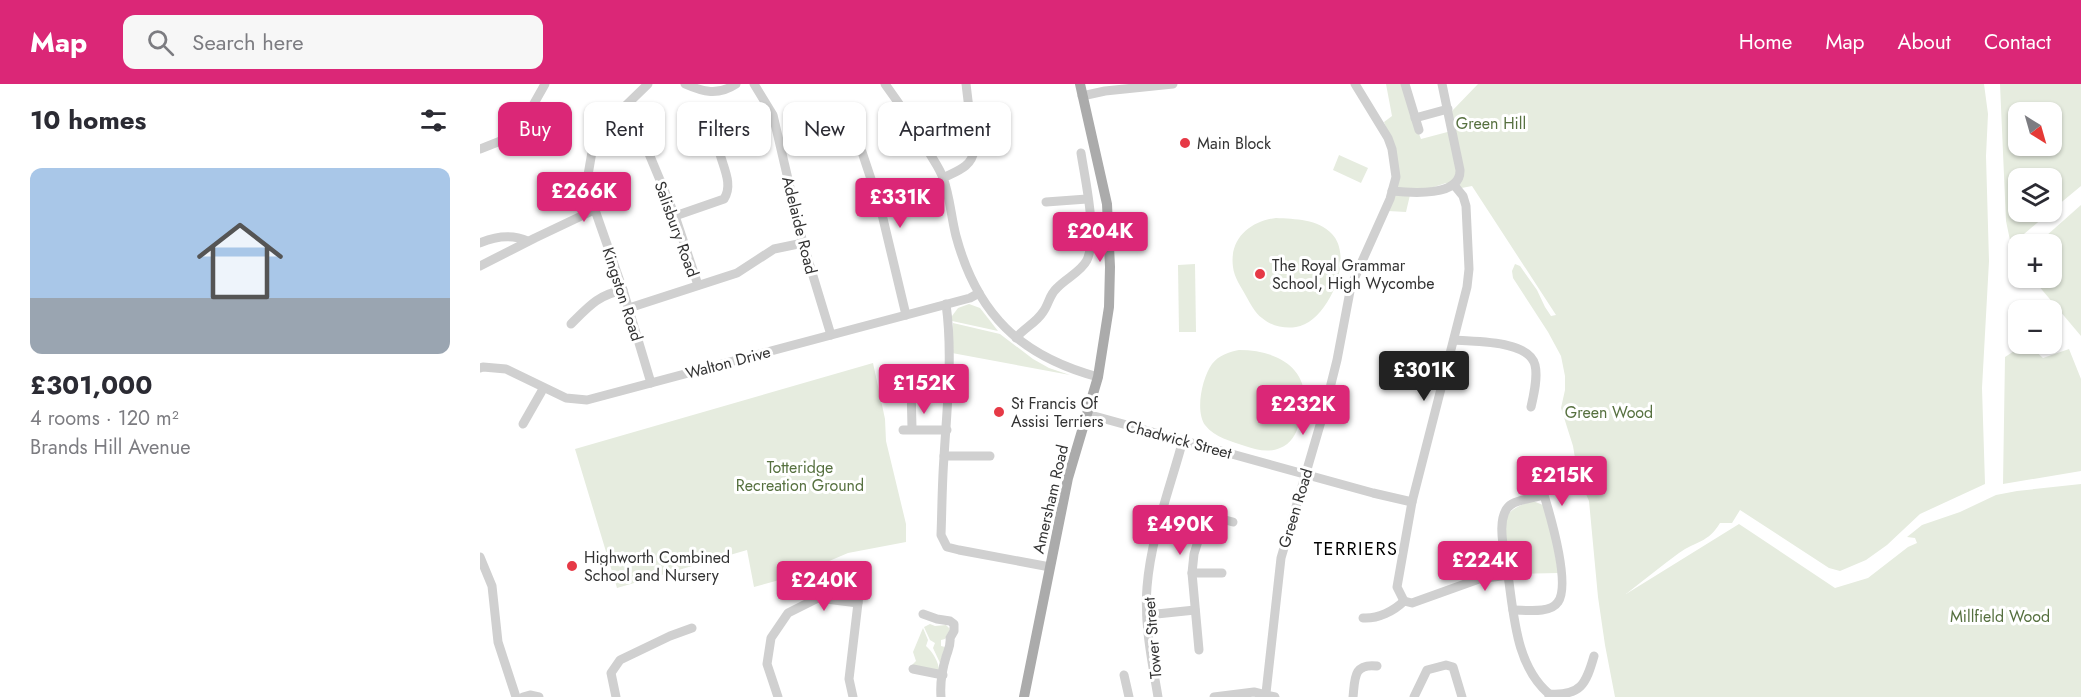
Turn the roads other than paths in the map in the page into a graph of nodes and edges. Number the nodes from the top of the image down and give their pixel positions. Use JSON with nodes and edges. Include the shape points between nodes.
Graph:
{"nodes":[{"id":1,"x":545,"y":84,"type":"edge"},
{"id":2,"x":648,"y":84,"type":"edge"},
{"id":3,"x":684,"y":84,"type":"edge"},
{"id":4,"x":736,"y":84,"type":"edge"},
{"id":5,"x":754,"y":84,"type":"edge"},
{"id":6,"x":885,"y":84,"type":"edge"},
{"id":7,"x":966,"y":84,"type":"edge"},
{"id":8,"x":1080,"y":84,"type":"edge"},
{"id":9,"x":1173,"y":84,"type":"edge"},
{"id":10,"x":1355,"y":84,"type":"edge"},
{"id":11,"x":1406,"y":84,"type":"edge"},
{"id":12,"x":1442,"y":84,"type":"edge"},
{"id":13,"x":1082,"y":96,"type":"junction"},
{"id":14,"x":629,"y":102,"type":"edge"},
{"id":15,"x":1448,"y":109,"type":"junction"},
{"id":16,"x":1415,"y":118,"type":"junction"},
{"id":17,"x":1419,"y":129,"type":"dead end"},
{"id":18,"x":480,"y":149,"type":"edge"},
{"id":19,"x":1081,"y":153,"type":"dead end"},
{"id":20,"x":591,"y":156,"type":"edge"},
{"id":21,"x":650,"y":156,"type":"edge"},
{"id":22,"x":721,"y":156,"type":"edge"},
{"id":23,"x":863,"y":156,"type":"edge"},
{"id":24,"x":943,"y":178,"type":"junction"},
{"id":25,"x":1454,"y":185,"type":"junction"},
{"id":26,"x":1392,"y":191,"type":"junction"},
{"id":27,"x":1088,"y":199,"type":"junction"},
{"id":28,"x":1046,"y":202,"type":"dead end"},
{"id":29,"x":594,"y":210,"type":"junction"},
{"id":30,"x":675,"y":216,"type":"junction"},
{"id":31,"x":528,"y":241,"type":"junction"},
{"id":32,"x":480,"y":243,"type":"edge"},
{"id":33,"x":803,"y":243,"type":"junction"},
{"id":34,"x":480,"y":266,"type":"edge"},
{"id":35,"x":698,"y":285,"type":"junction"},
{"id":36,"x":623,"y":290,"type":"junction"},
{"id":37,"x":979,"y":293,"type":"junction"},
{"id":38,"x":946,"y":304,"type":"junction"},
{"id":39,"x":628,"y":308,"type":"junction"},
{"id":40,"x":906,"y":315,"type":"junction"},
{"id":41,"x":571,"y":324,"type":"dead end"},
{"id":42,"x":831,"y":335,"type":"junction"},
{"id":43,"x":1016,"y":338,"type":"junction"},
{"id":44,"x":1454,"y":340,"type":"junction"},
{"id":45,"x":480,"y":368,"type":"edge"},
{"id":46,"x":1098,"y":377,"type":"junction"},
{"id":47,"x":651,"y":383,"type":"junction"},
{"id":48,"x":911,"y":384,"type":"dead end"},
{"id":49,"x":543,"y":388,"type":"junction"},
{"id":50,"x":1531,"y":407,"type":"dead end"},
{"id":51,"x":1087,"y":414,"type":"junction"},
{"id":52,"x":523,"y":424,"type":"dead end"},
{"id":53,"x":947,"y":430,"type":"junction"},
{"id":54,"x":1183,"y":440,"type":"junction"},
{"id":55,"x":944,"y":456,"type":"junction"},
{"id":56,"x":990,"y":456,"type":"dead end"},
{"id":57,"x":1538,"y":470,"type":"dead end"},
{"id":58,"x":1306,"y":473,"type":"junction"},
{"id":59,"x":1544,"y":495,"type":"junction"},
{"id":60,"x":1412,"y":502,"type":"junction"},
{"id":61,"x":1233,"y":522,"type":"dead end"},
{"id":62,"x":480,"y":557,"type":"edge"},
{"id":63,"x":1050,"y":567,"type":"junction"},
{"id":64,"x":1192,"y":573,"type":"junction"},
{"id":65,"x":1222,"y":573,"type":"dead end"},
{"id":66,"x":1508,"y":575,"type":"junction"},
{"id":67,"x":857,"y":582,"type":"dead end"},
{"id":68,"x":1404,"y":601,"type":"junction"},
{"id":69,"x":858,"y":603,"type":"junction"},
{"id":70,"x":1195,"y":610,"type":"junction"},
{"id":71,"x":1513,"y":610,"type":"junction"},
{"id":72,"x":923,"y":614,"type":"dead end"},
{"id":73,"x":1147,"y":615,"type":"junction"},
{"id":74,"x":1363,"y":618,"type":"dead end"},
{"id":75,"x":692,"y":628,"type":"dead end"},
{"id":76,"x":1199,"y":650,"type":"dead end"},
{"id":77,"x":1594,"y":656,"type":"dead end"},
{"id":78,"x":1377,"y":666,"type":"dead end"},
{"id":79,"x":913,"y":669,"type":"dead end"},
{"id":80,"x":943,"y":675,"type":"junction"},
{"id":81,"x":1124,"y":675,"type":"dead end"},
{"id":82,"x":1271,"y":695,"type":"edge"},
{"id":83,"x":1549,"y":696,"type":"edge"},
{"id":84,"x":516,"y":697,"type":"edge"},
{"id":85,"x":523,"y":697,"type":"edge"},
{"id":86,"x":539,"y":697,"type":"edge"},
{"id":87,"x":616,"y":697,"type":"edge"},
{"id":88,"x":778,"y":697,"type":"edge"},
{"id":89,"x":853,"y":697,"type":"edge"},
{"id":90,"x":941,"y":697,"type":"edge"},
{"id":91,"x":1024,"y":697,"type":"edge"},
{"id":92,"x":1129,"y":697,"type":"edge"},
{"id":93,"x":1158,"y":697,"type":"edge"},
{"id":94,"x":1214,"y":697,"type":"edge"},
{"id":95,"x":1353,"y":697,"type":"edge"},
{"id":96,"x":1414,"y":697,"type":"edge"},
{"id":97,"x":1462,"y":697,"type":"edge"}],
"edges":[{"from":1,"to":18,"type":"street","via":[[519,130]]},
{"from":2,"to":14,"type":"street","name":"Kingston Road"},
{"from":3,"to":4,"type":"street","via":[[706,93]]},
{"from":5,"to":33,"type":"street","name":"Adelaide Road","via":[[773,115]]},
{"from":6,"to":24,"type":"street","via":[[911,119]]},
{"from":7,"to":24,"type":"street","via":[[973,158]]},
{"from":8,"to":13,"type":"main road","name":"Amersham Road"},
{"from":9,"to":13,"type":"street"},
{"from":10,"to":26,"type":"street","via":[[1388,138],[1396,177]]},
{"from":11,"to":16,"type":"street"},
{"from":12,"to":15,"type":"street"},
{"from":13,"to":46,"type":"main road","name":"Amersham Road","via":[[1107,204],[1110,256],[1108,308]]},
{"from":15,"to":16,"type":"street"},
{"from":15,"to":25,"type":"street","via":[[1460,174]]},
{"from":16,"to":17,"type":"street"},
{"from":19,"to":27,"type":"street"},
{"from":20,"to":29,"type":"street","name":"Kingston Road","via":[[588,175]]},
{"from":21,"to":30,"type":"street","name":"Salisbury Road"},
{"from":22,"to":30,"type":"street","via":[[728,183],[724,199]]},
{"from":23,"to":40,"type":"street","via":[[880,206]]},
{"from":24,"to":37,"type":"street","via":[[964,263]]},
{"from":25,"to":26,"type":"street","via":[[1428,191]]},
{"from":25,"to":44,"type":"street","via":[[1466,206],[1469,269]]},
{"from":26,"to":58,"type":"street","name":"Green Road","via":[[1351,286],[1337,360]]},
{"from":27,"to":28,"type":"street"},
{"from":27,"to":43,"type":"street","via":[[1091,243],[1086,261],[1058,286],[1044,312]]},
{"from":29,"to":31,"type":"street"},
{"from":29,"to":36,"type":"street","name":"Kingston Road"},
{"from":30,"to":35,"type":"street","name":"Salisbury Road"},
{"from":31,"to":32,"type":"street","via":[[514,236]]},
{"from":31,"to":34,"type":"street"},
{"from":33,"to":35,"type":"street","via":[[774,249],[736,273]]},
{"from":33,"to":42,"type":"street","name":"Adelaide Road"},
{"from":35,"to":39,"type":"street"},
{"from":36,"to":39,"type":"street","name":"Kingston Road"},
{"from":36,"to":41,"type":"street","via":[[594,301]]},
{"from":37,"to":38,"type":"street","name":"Walton Drive"},
{"from":37,"to":43,"type":"street","via":[[992,315]]},
{"from":38,"to":40,"type":"street","name":"Walton Drive"},
{"from":38,"to":53,"type":"street"},
{"from":39,"to":47,"type":"street","name":"Kingston Road"},
{"from":40,"to":42,"type":"street","name":"Walton Drive"},
{"from":42,"to":47,"type":"street","name":"Walton Drive"},
{"from":43,"to":46,"type":"street","via":[[1054,362]]},
{"from":44,"to":50,"type":"street","via":[[1517,347],[1529,353],[1535,365]]},
{"from":44,"to":60,"type":"street"},
{"from":45,"to":49,"type":"street","name":"Walton Drive","via":[[506,369]]},
{"from":46,"to":51,"type":"main road","name":"Amersham Road"},
{"from":47,"to":49,"type":"street","name":"Walton Drive","via":[[587,400],[566,398]]},
{"from":48,"to":53,"type":"street","via":[[908,429]]},
{"from":49,"to":52,"type":"street"},
{"from":51,"to":54,"type":"street","name":"Chadwick Street"},
{"from":51,"to":63,"type":"main road","name":"Amersham Road","via":[[1068,478]]},
{"from":53,"to":55,"type":"street"},
{"from":54,"to":58,"type":"street","name":"Chadwick Street"},
{"from":54,"to":73,"type":"street","name":"Tower Street","via":[[1152,554]]},
{"from":55,"to":56,"type":"street"},
{"from":55,"to":63,"type":"street","via":[[941,535],[947,547]]},
{"from":57,"to":59,"type":"street"},
{"from":58,"to":60,"type":"street","name":"Chadwick Street"},
{"from":58,"to":82,"type":"street","name":"Green Road","via":[[1281,558]]},
{"from":59,"to":66,"type":"street","via":[[1512,504],[1504,512],[1501,523]]},
{"from":59,"to":71,"type":"street","via":[[1556,534],[1562,592],[1558,602],[1547,609]]},
{"from":60,"to":68,"type":"street","via":[[1397,586]]},
{"from":61,"to":64,"type":"street","via":[[1206,515]]},
{"from":62,"to":84,"type":"street","via":[[492,586],[498,642]]},
{"from":63,"to":91,"type":"main road","name":"Amersham Road"},
{"from":64,"to":65,"type":"street"},
{"from":64,"to":70,"type":"street"},
{"from":66,"to":68,"type":"street","via":[[1479,579],[1412,603]]},
{"from":66,"to":71,"type":"street"},
{"from":67,"to":69,"type":"street"},
{"from":68,"to":74,"type":"street","via":[[1396,609]]},
{"from":69,"to":88,"type":"street","via":[[818,598],[788,613],[771,638],[767,664]]},
{"from":69,"to":89,"type":"street","via":[[849,679]]},
{"from":70,"to":73,"type":"street"},
{"from":70,"to":76,"type":"street"},
{"from":71,"to":83,"type":"street","via":[[1516,633],[1532,675]]},
{"from":72,"to":80,"type":"street","via":[[954,624]]},
{"from":73,"to":93,"type":"street","name":"Tower Street"},
{"from":75,"to":87,"type":"street","via":[[620,660],[611,673]]},
{"from":77,"to":83,"type":"street","via":[[1593,672],[1581,688]]},
{"from":78,"to":95,"type":"street","via":[[1360,668]]},
{"from":79,"to":80,"type":"street"},
{"from":80,"to":90,"type":"street"},
{"from":81,"to":92,"type":"street"},
{"from":82,"to":94,"type":"street","via":[[1254,692]]},
{"from":85,"to":86,"type":"street"},
{"from":96,"to":97,"type":"street","via":[[1427,670],[1446,665],[1453,668]]}]}
